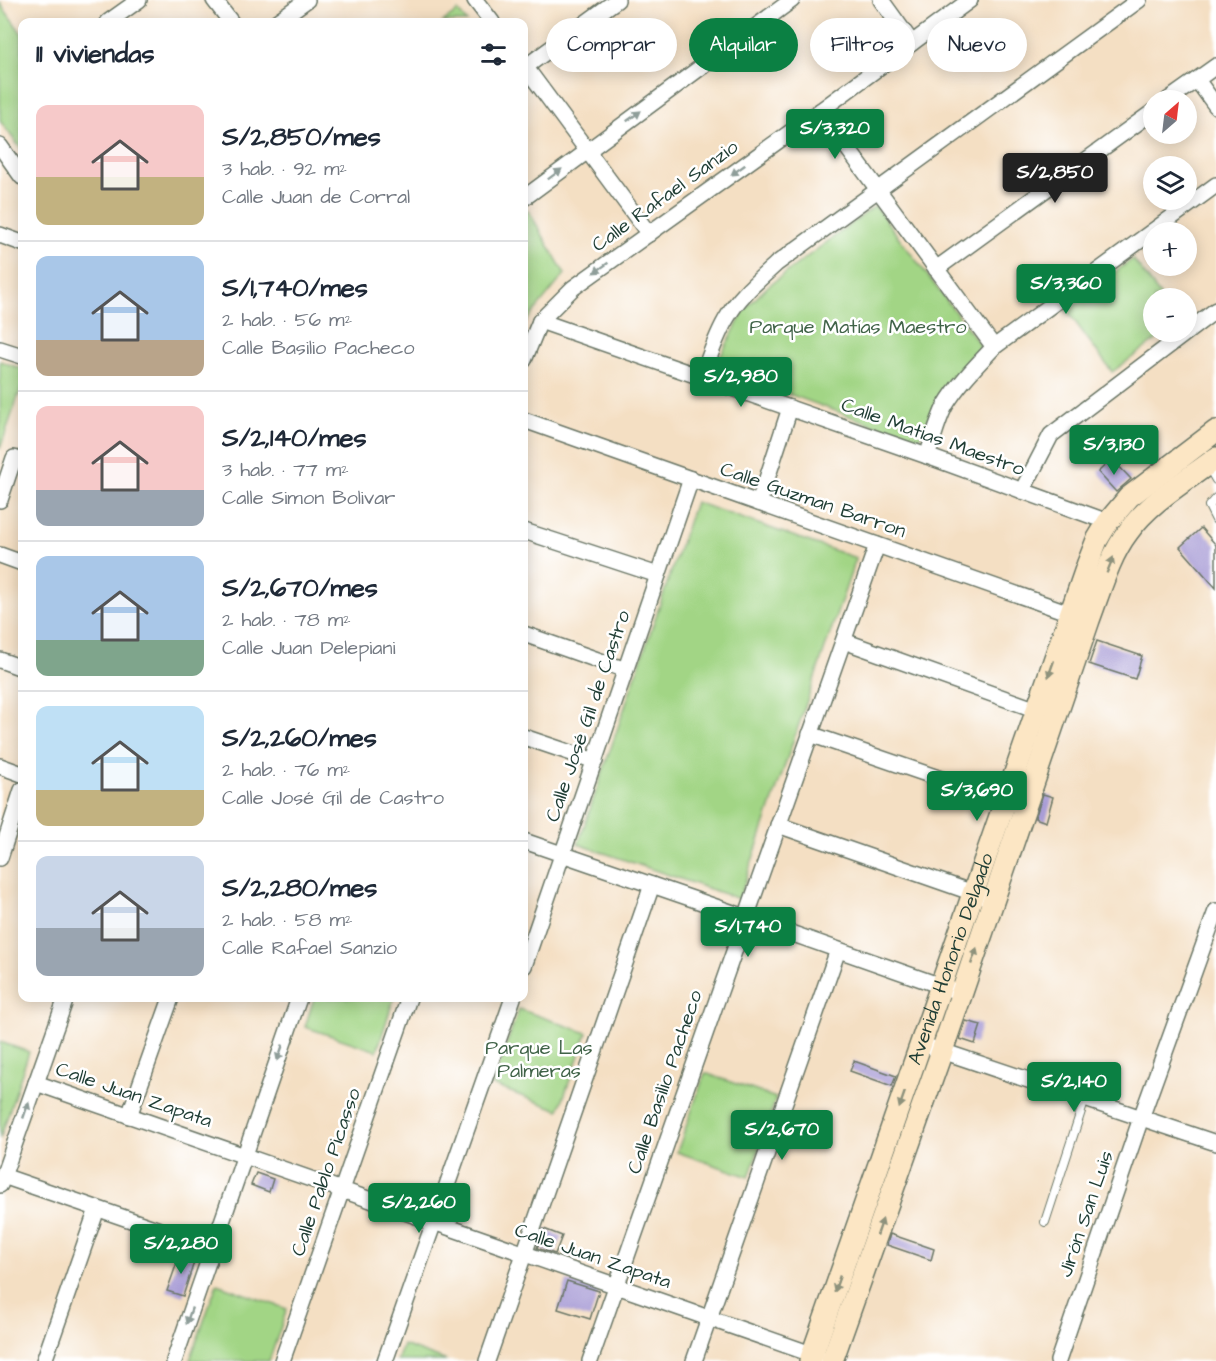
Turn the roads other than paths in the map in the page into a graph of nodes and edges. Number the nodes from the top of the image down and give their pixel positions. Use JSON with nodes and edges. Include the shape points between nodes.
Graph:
{"nodes":[{"id":1,"x":139,"y":0,"type":"edge"},
{"id":2,"x":214,"y":0,"type":"edge"},
{"id":3,"x":307,"y":0,"type":"edge"},
{"id":4,"x":475,"y":0,"type":"edge"},
{"id":5,"x":485,"y":0,"type":"edge"},
{"id":6,"x":617,"y":0,"type":"edge"},
{"id":7,"x":792,"y":0,"type":"edge"},
{"id":8,"x":881,"y":0,"type":"edge"},
{"id":9,"x":970,"y":0,"type":"edge"},
{"id":10,"x":1139,"y":0,"type":"edge"},
{"id":11,"x":114,"y":18,"type":"edge"},
{"id":12,"x":228,"y":18,"type":"edge"},
{"id":13,"x":282,"y":18,"type":"edge"},
{"id":14,"x":489,"y":18,"type":"edge"},
{"id":15,"x":499,"y":18,"type":"edge"},
{"id":16,"x":894,"y":18,"type":"edge"},
{"id":17,"x":915,"y":41,"type":"edge"},
{"id":18,"x":528,"y":61,"type":"edge"},
{"id":19,"x":1216,"y":66,"type":"edge"},
{"id":20,"x":528,"y":67,"type":"edge"},
{"id":21,"x":873,"y":72,"type":"edge"},
{"id":22,"x":1197,"y":80,"type":"junction"},
{"id":23,"x":1182,"y":90,"type":"edge"},
{"id":24,"x":1216,"y":106,"type":"edge"},
{"id":25,"x":820,"y":111,"type":"junction"},
{"id":26,"x":1143,"y":119,"type":"edge"},
{"id":27,"x":0,"y":146,"type":"edge"},
{"id":28,"x":587,"y":150,"type":"junction"},
{"id":29,"x":18,"y":171,"type":"edge"},
{"id":30,"x":1216,"y":185,"type":"edge"},
{"id":31,"x":878,"y":190,"type":"junction"},
{"id":32,"x":528,"y":195,"type":"edge"},
{"id":33,"x":649,"y":234,"type":"junction"},
{"id":34,"x":0,"y":235,"type":"edge"},
{"id":35,"x":18,"y":242,"type":"edge"},
{"id":36,"x":936,"y":270,"type":"junction"},
{"id":37,"x":1216,"y":310,"type":"edge"},
{"id":38,"x":540,"y":321,"type":"junction"},
{"id":39,"x":994,"y":347,"type":"junction"},
{"id":40,"x":0,"y":349,"type":"edge"},
{"id":41,"x":528,"y":350,"type":"edge"},
{"id":42,"x":18,"y":355,"type":"edge"},
{"id":43,"x":702,"y":377,"type":"junction"},
{"id":44,"x":790,"y":408,"type":"junction"},
{"id":45,"x":528,"y":421,"type":"edge"},
{"id":46,"x":1216,"y":431,"type":"edge"},
{"id":47,"x":927,"y":456,"type":"junction"},
{"id":48,"x":18,"y":460,"type":"edge"},
{"id":49,"x":1213,"y":468,"type":"edge"},
{"id":50,"x":691,"y":479,"type":"junction"},
{"id":51,"x":1022,"y":491,"type":"junction"},
{"id":52,"x":1216,"y":498,"type":"edge"},
{"id":53,"x":0,"y":500,"type":"edge"},
{"id":54,"x":759,"y":503,"type":"junction"},
{"id":55,"x":1216,"y":520,"type":"edge"},
{"id":56,"x":1108,"y":522,"type":"junction"},
{"id":57,"x":528,"y":532,"type":"edge"},
{"id":58,"x":877,"y":545,"type":"junction"},
{"id":59,"x":0,"y":555,"type":"edge"},
{"id":60,"x":18,"y":562,"type":"edge"},
{"id":61,"x":658,"y":575,"type":"junction"},
{"id":62,"x":1080,"y":617,"type":"junction"},
{"id":63,"x":528,"y":635,"type":"edge"},
{"id":64,"x":844,"y":641,"type":"junction"},
{"id":65,"x":0,"y":660,"type":"edge"},
{"id":66,"x":18,"y":667,"type":"edge"},
{"id":67,"x":626,"y":670,"type":"junction"},
{"id":68,"x":1037,"y":710,"type":"junction"},
{"id":69,"x":810,"y":734,"type":"junction"},
{"id":70,"x":528,"y":738,"type":"edge"},
{"id":71,"x":595,"y":761,"type":"junction"},
{"id":72,"x":0,"y":766,"type":"edge"},
{"id":73,"x":18,"y":773,"type":"edge"},
{"id":74,"x":1006,"y":801,"type":"junction"},
{"id":75,"x":18,"y":802,"type":"edge"},
{"id":76,"x":1025,"y":809,"type":"junction"},
{"id":77,"x":778,"y":825,"type":"junction"},
{"id":78,"x":528,"y":842,"type":"edge"},
{"id":79,"x":563,"y":854,"type":"junction"},
{"id":80,"x":0,"y":858,"type":"edge"},
{"id":81,"x":651,"y":885,"type":"junction"},
{"id":82,"x":973,"y":892,"type":"junction"},
{"id":83,"x":993,"y":900,"type":"junction"},
{"id":84,"x":1216,"y":911,"type":"edge"},
{"id":85,"x":746,"y":917,"type":"junction"},
{"id":86,"x":838,"y":950,"type":"junction"},
{"id":87,"x":528,"y":955,"type":"edge"},
{"id":88,"x":951,"y":990,"type":"junction"},
{"id":89,"x":65,"y":1002,"type":"edge"},
{"id":90,"x":170,"y":1002,"type":"edge"},
{"id":91,"x":298,"y":1002,"type":"edge"},
{"id":92,"x":407,"y":1002,"type":"edge"},
{"id":93,"x":512,"y":1002,"type":"edge"},
{"id":94,"x":921,"y":1044,"type":"junction"},
{"id":95,"x":942,"y":1052,"type":"junction"},
{"id":96,"x":36,"y":1083,"type":"junction"},
{"id":97,"x":1084,"y":1099,"type":"junction"},
{"id":98,"x":129,"y":1116,"type":"junction"},
{"id":99,"x":1141,"y":1118,"type":"junction"},
{"id":100,"x":1216,"y":1143,"type":"edge"},
{"id":101,"x":244,"y":1156,"type":"junction"},
{"id":102,"x":2,"y":1181,"type":"edge"},
{"id":103,"x":342,"y":1190,"type":"junction"},
{"id":104,"x":97,"y":1209,"type":"junction"},
{"id":105,"x":434,"y":1222,"type":"junction"},
{"id":106,"x":1045,"y":1222,"type":"dead end"},
{"id":107,"x":212,"y":1248,"type":"junction"},
{"id":108,"x":524,"y":1254,"type":"junction"},
{"id":109,"x":616,"y":1286,"type":"junction"},
{"id":110,"x":709,"y":1318,"type":"junction"},
{"id":111,"x":822,"y":1359,"type":"edge"},
{"id":112,"x":44,"y":1361,"type":"edge"},
{"id":113,"x":174,"y":1361,"type":"edge"},
{"id":114,"x":282,"y":1361,"type":"edge"},
{"id":115,"x":386,"y":1361,"type":"edge"},
{"id":116,"x":487,"y":1361,"type":"edge"},
{"id":117,"x":590,"y":1361,"type":"edge"},
{"id":118,"x":694,"y":1361,"type":"edge"},
{"id":119,"x":1058,"y":1361,"type":"edge"}],
"edges":[{"from":1,"to":11,"type":"street"},
{"from":2,"to":12,"type":"street"},
{"from":3,"to":13,"type":"street"},
{"from":4,"to":14,"type":"street"},
{"from":5,"to":15,"type":"street"},
{"from":6,"to":18,"type":"street"},
{"from":28,"to":7,"type":"street","one_way":true},
{"from":8,"to":16,"type":"street"},
{"from":9,"to":17,"type":"street","name":"Calle Rafael Sanzio"},
{"from":10,"to":31,"type":"street"},
{"from":19,"to":22,"type":"street"},
{"from":20,"to":28,"type":"street"},
{"from":21,"to":25,"type":"street","name":"Calle Rafael Sanzio"},
{"from":22,"to":23,"type":"street"},
{"from":22,"to":24,"type":"street"},
{"from":25,"to":31,"type":"street"},
{"from":25,"to":33,"type":"street","name":"Calle Rafael Sanzio","one_way":true},
{"from":26,"to":36,"type":"street"},
{"from":27,"to":29,"type":"street"},
{"from":32,"to":28,"type":"street","one_way":true},
{"from":28,"to":33,"type":"street"},
{"from":30,"to":39,"type":"street"},
{"from":31,"to":36,"type":"street"},
{"from":31,"to":43,"type":"street","via":[[776,264],[746,293],[728,315]]},
{"from":33,"to":38,"type":"street","name":"Calle Rafael Sanzio","one_way":true,"via":[[573,288]]},
{"from":34,"to":35,"type":"street"},
{"from":36,"to":39,"type":"street"},
{"from":37,"to":51,"type":"street","via":[[1051,435]]},
{"from":38,"to":41,"type":"street","name":"Calle Rafael Sanzio"},
{"from":38,"to":43,"type":"street","name":"Calle Matias Maestro"},
{"from":39,"to":47,"type":"street","via":[[945,407]]},
{"from":40,"to":42,"type":"street"},
{"from":43,"to":44,"type":"street","name":"Calle Matias Maestro"},
{"from":44,"to":47,"type":"street","name":"Calle Matias Maestro"},
{"from":44,"to":54,"type":"street"},
{"from":45,"to":50,"type":"street","name":"Calle Guzman Barron"},
{"from":46,"to":56,"type":"street","name":"Avenida Honorio Delgado","via":[[1129,496]]},
{"from":47,"to":51,"type":"street","name":"Calle Matias Maestro"},
{"from":48,"to":53,"type":"street"},
{"from":62,"to":49,"type":"street","name":"Avenida Honorio Delgado","one_way":true,"via":[[1128,531],[1145,512]]},
{"from":50,"to":54,"type":"street","name":"Calle Guzman Barron"},
{"from":50,"to":61,"type":"street","name":"Calle José Gil de Castro"},
{"from":51,"to":56,"type":"street","name":"Calle Matias Maestro"},
{"from":52,"to":55,"type":"lane","via":[[1209,506]]},
{"from":54,"to":58,"type":"street","name":"Calle Guzman Barron"},
{"from":56,"to":62,"type":"street","name":"Avenida Honorio Delgado","via":[[1097,540]]},
{"from":57,"to":61,"type":"street"},
{"from":58,"to":62,"type":"street","name":"Calle Guzman Barron"},
{"from":58,"to":64,"type":"street","name":"Calle Basilio Pacheco"},
{"from":59,"to":60,"type":"street"},
{"from":61,"to":67,"type":"street","name":"Calle José Gil de Castro"},
{"from":62,"to":68,"type":"street","name":"Avenida Honorio Delgado","one_way":true},
{"from":62,"to":76,"type":"street","name":"Avenida Honorio Delgado"},
{"from":63,"to":67,"type":"street"},
{"from":64,"to":68,"type":"street"},
{"from":64,"to":69,"type":"street","name":"Calle Basilio Pacheco"},
{"from":65,"to":66,"type":"street"},
{"from":67,"to":71,"type":"street","name":"Calle José Gil de Castro"},
{"from":68,"to":74,"type":"street","name":"Avenida Honorio Delgado"},
{"from":69,"to":74,"type":"street"},
{"from":69,"to":77,"type":"street","name":"Calle Basilio Pacheco"},
{"from":70,"to":71,"type":"street"},
{"from":71,"to":79,"type":"street","name":"Calle José Gil de Castro"},
{"from":72,"to":73,"type":"street"},
{"from":74,"to":76,"type":"street"},
{"from":74,"to":82,"type":"street","name":"Avenida Honorio Delgado"},
{"from":75,"to":80,"type":"street"},
{"from":76,"to":83,"type":"street","name":"Avenida Honorio Delgado"},
{"from":77,"to":82,"type":"street"},
{"from":77,"to":85,"type":"street","name":"Calle Basilio Pacheco"},
{"from":78,"to":79,"type":"street"},
{"from":79,"to":81,"type":"street"},
{"from":79,"to":87,"type":"street","name":"Calle José Gil de Castro"},
{"from":81,"to":85,"type":"street"},
{"from":81,"to":108,"type":"street"},
{"from":82,"to":83,"type":"street"},
{"from":82,"to":88,"type":"street","name":"Avenida Honorio Delgado"},
{"from":88,"to":83,"type":"street","name":"Avenida Honorio Delgado","one_way":true},
{"from":84,"to":99,"type":"street","name":"Jirón San Luis"},
{"from":85,"to":86,"type":"street"},
{"from":85,"to":109,"type":"street","name":"Calle Basilio Pacheco"},
{"from":86,"to":88,"type":"street"},
{"from":86,"to":110,"type":"street"},
{"from":88,"to":94,"type":"street","name":"Avenida Honorio Delgado"},
{"from":88,"to":95,"type":"street","name":"Avenida Honorio Delgado"},
{"from":89,"to":96,"type":"street"},
{"from":90,"to":98,"type":"street"},
{"from":91,"to":101,"type":"street","one_way":true},
{"from":92,"to":103,"type":"street","name":"Calle Pablo Picasso"},
{"from":93,"to":105,"type":"street"},
{"from":94,"to":95,"type":"street"},
{"from":94,"to":111,"type":"street","name":"Avenida Honorio Delgado","one_way":true},
{"from":95,"to":97,"type":"street"},
{"from":111,"to":95,"type":"street","name":"Avenida Honorio Delgado","one_way":true},
{"from":96,"to":98,"type":"street","name":"Calle Juan Zapata"},
{"from":102,"to":96,"type":"street","one_way":true},
{"from":97,"to":99,"type":"street"},
{"from":97,"to":106,"type":"lane"},
{"from":98,"to":101,"type":"street","name":"Calle Juan Zapata"},
{"from":99,"to":100,"type":"street"},
{"from":99,"to":119,"type":"street","name":"Jirón San Luis"},
{"from":101,"to":103,"type":"street","name":"Calle Juan Zapata"},
{"from":101,"to":107,"type":"street"},
{"from":102,"to":104,"type":"street"},
{"from":103,"to":105,"type":"street","name":"Calle Juan Zapata"},
{"from":103,"to":114,"type":"street","name":"Calle Pablo Picasso"},
{"from":104,"to":107,"type":"street"},
{"from":104,"to":112,"type":"street"},
{"from":105,"to":108,"type":"street","name":"Calle Juan Zapata"},
{"from":105,"to":115,"type":"street"},
{"from":107,"to":113,"type":"street","one_way":true},
{"from":108,"to":109,"type":"street","name":"Calle Juan Zapata"},
{"from":108,"to":116,"type":"street"},
{"from":109,"to":110,"type":"street","name":"Calle Juan Zapata"},
{"from":109,"to":117,"type":"street","name":"Calle Basilio Pacheco"},
{"from":110,"to":111,"type":"street","name":"Calle Juan Zapata"},
{"from":110,"to":118,"type":"street"}]}
